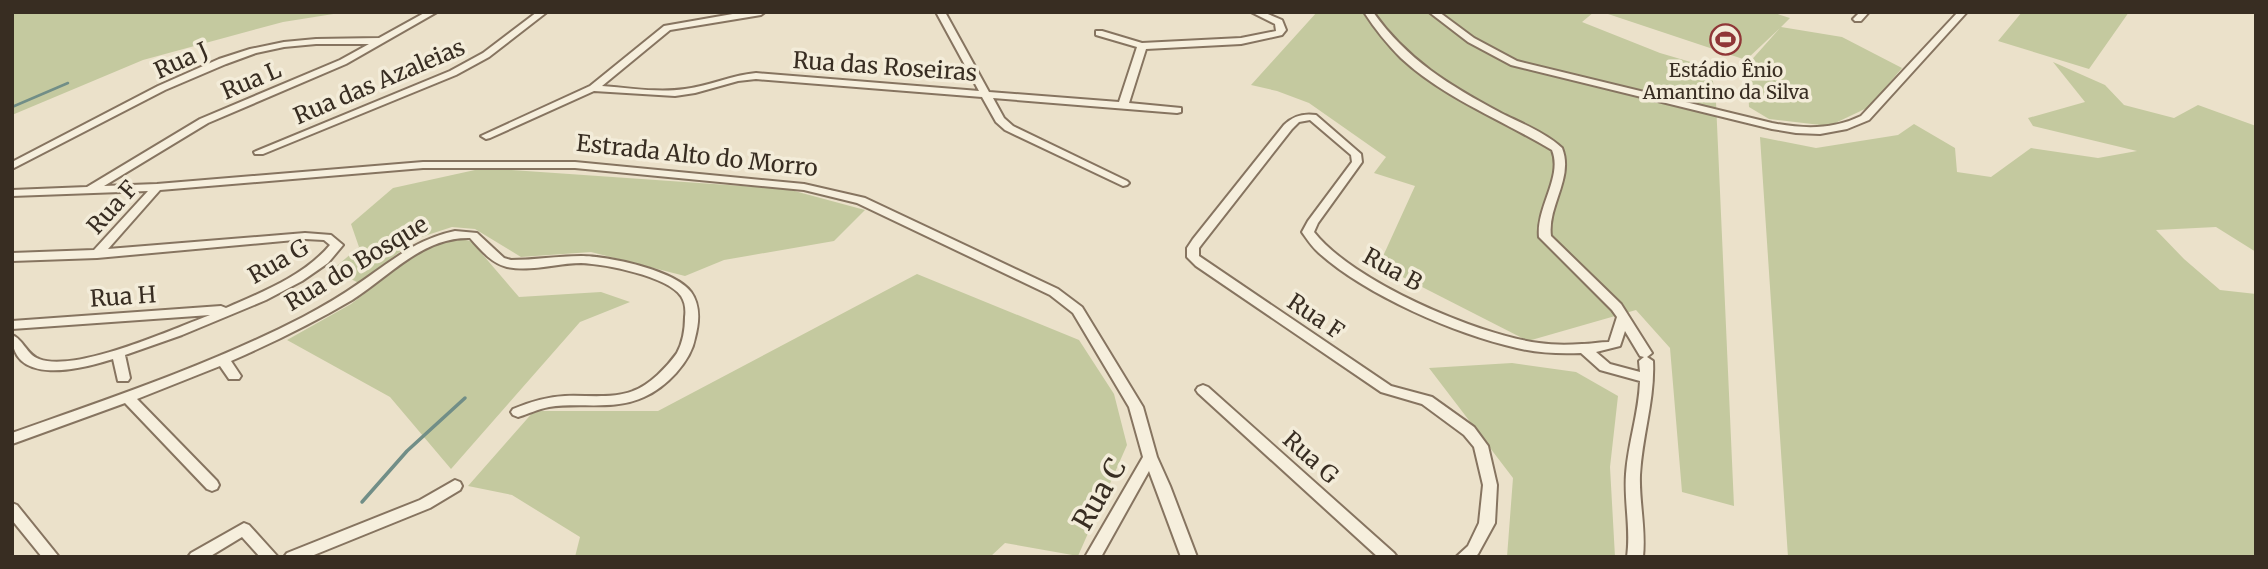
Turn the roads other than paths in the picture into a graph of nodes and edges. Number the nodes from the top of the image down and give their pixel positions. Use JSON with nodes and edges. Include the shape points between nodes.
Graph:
{"nodes":[{"id":1,"x":433,"y":12,"type":"edge"},
{"id":2,"x":543,"y":12,"type":"edge"},
{"id":3,"x":761,"y":12,"type":"edge"},
{"id":4,"x":940,"y":12,"type":"edge"},
{"id":5,"x":1255,"y":12,"type":"edge"},
{"id":6,"x":1367,"y":12,"type":"edge"},
{"id":7,"x":1433,"y":12,"type":"edge"},
{"id":8,"x":1963,"y":12,"type":"edge"},
{"id":9,"x":1099,"y":33,"type":"dead end"},
{"id":10,"x":381,"y":41,"type":"junction"},
{"id":11,"x":1142,"y":46,"type":"junction"},
{"id":12,"x":593,"y":88,"type":"junction"},
{"id":13,"x":987,"y":93,"type":"junction"},
{"id":14,"x":1124,"y":105,"type":"junction"},
{"id":15,"x":1177,"y":110,"type":"dead end"},
{"id":16,"x":1319,"y":121,"type":"joint"},
{"id":17,"x":486,"y":136,"type":"dead end"},
{"id":18,"x":259,"y":152,"type":"dead end"},
{"id":19,"x":12,"y":166,"type":"edge"},
{"id":20,"x":1123,"y":183,"type":"dead end"},
{"id":21,"x":158,"y":187,"type":"junction"},
{"id":22,"x":89,"y":190,"type":"junction"},
{"id":23,"x":12,"y":193,"type":"edge"},
{"id":24,"x":97,"y":254,"type":"junction"},
{"id":25,"x":12,"y":257,"type":"edge"},
{"id":26,"x":237,"y":309,"type":"junction"},
{"id":27,"x":1622,"y":318,"type":"junction"},
{"id":28,"x":12,"y":324,"type":"edge"},
{"id":29,"x":12,"y":339,"type":"edge"},
{"id":30,"x":1585,"y":349,"type":"junction"},
{"id":31,"x":118,"y":353,"type":"junction"},
{"id":32,"x":222,"y":358,"type":"junction"},
{"id":33,"x":234,"y":376,"type":"dead end"},
{"id":34,"x":123,"y":378,"type":"dead end"},
{"id":35,"x":1648,"y":379,"type":"junction"},
{"id":36,"x":1203,"y":390,"type":"dead end"},
{"id":37,"x":127,"y":397,"type":"junction"},
{"id":38,"x":518,"y":412,"type":"dead end"},
{"id":39,"x":12,"y":439,"type":"edge"},
{"id":40,"x":1150,"y":457,"type":"junction"},
{"id":41,"x":212,"y":485,"type":"dead end"},
{"id":42,"x":455,"y":486,"type":"dead end"},
{"id":43,"x":12,"y":509,"type":"edge"},
{"id":44,"x":51,"y":557,"type":"edge"},
{"id":45,"x":196,"y":557,"type":"edge"},
{"id":46,"x":270,"y":557,"type":"edge"},
{"id":47,"x":292,"y":557,"type":"edge"},
{"id":48,"x":1093,"y":557,"type":"edge"},
{"id":49,"x":1189,"y":557,"type":"edge"},
{"id":50,"x":1389,"y":557,"type":"edge"},
{"id":51,"x":1464,"y":557,"type":"edge"},
{"id":52,"x":1635,"y":557,"type":"edge"}],
"edges":[{"from":1,"to":10,"type":"street","name":"Rua L"},
{"from":2,"to":18,"type":"street","name":"Rua das Azaleias","via":[[453,74]]},
{"from":3,"to":12,"type":"street","via":[[667,28]]},
{"from":4,"to":13,"type":"street"},
{"from":5,"to":11,"type":"street","via":[[1279,22],[1279,33],[1241,41]]},
{"from":6,"to":27,"type":"street","via":[[1408,61],[1562,155],[1545,216],[1545,237]]},
{"from":7,"to":8,"type":"street","via":[[1514,63],[1809,131],[1844,126],[1870,114]]},
{"from":9,"to":11,"type":"street"},
{"from":10,"to":19,"type":"street","name":"Rua J","via":[[292,43],[254,51],[154,93]]},
{"from":10,"to":22,"type":"street","name":"Rua L","via":[[204,121]]},
{"from":11,"to":14,"type":"street"},
{"from":12,"to":13,"type":"street","name":"Rua das Roseiras","via":[[687,92],[745,76]]},
{"from":12,"to":17,"type":"street"},
{"from":13,"to":14,"type":"street","name":"Rua das Roseiras"},
{"from":13,"to":20,"type":"street","via":[[1009,128]]},
{"from":14,"to":15,"type":"street","name":"Rua das Roseiras"},
{"from":16,"to":30,"type":"street","name":"Rua B","via":[[1356,154],[1356,162],[1312,223],[1308,232],[1318,245],[1380,289],[1479,333],[1542,348]]},
{"from":16,"to":51,"type":"street","name":"Rua F","via":[[1304,117],[1288,127],[1197,242],[1193,257],[1374,382],[1427,400],[1469,431],[1486,459],[1490,494],[1482,537]]},
{"from":21,"to":22,"type":"street","name":"Estrada Alto do Morro"},
{"from":21,"to":24,"type":"street","name":"Rua F"},
{"from":21,"to":40,"type":"street","name":"Estrada Alto do Morro","via":[[423,165],[575,165],[842,194],[1068,301],[1078,310],[1136,407]]},
{"from":22,"to":23,"type":"street","name":"Estrada Alto do Morro"},
{"from":24,"to":25,"type":"street","name":"Rua G"},
{"from":24,"to":26,"type":"street","name":"Rua G","via":[[304,236],[327,237],[337,245],[321,263]]},
{"from":26,"to":28,"type":"street","name":"Rua H"},
{"from":26,"to":31,"type":"street","name":"Rua G"},
{"from":27,"to":30,"type":"street","name":"Rua B","via":[[1611,344]]},
{"from":27,"to":35,"type":"street","via":[[1646,357]]},
{"from":29,"to":31,"type":"street","name":"Rua G","via":[[38,364],[81,363]]},
{"from":30,"to":35,"type":"street","via":[[1605,367]]},
{"from":31,"to":34,"type":"street"},
{"from":32,"to":33,"type":"street"},
{"from":32,"to":37,"type":"street","name":"Rua do Bosque"},
{"from":32,"to":38,"type":"street","name":"Rua do Bosque","via":[[313,317],[419,246],[451,233],[473,234],[500,261],[511,264],[603,262],[672,280],[685,292],[691,318],[687,346],[664,375],[639,394],[547,401]]},
{"from":35,"to":52,"type":"street","via":[[1633,477]]},
{"from":36,"to":50,"type":"street","name":"Rua G"},
{"from":37,"to":39,"type":"street","name":"Rua do Bosque"},
{"from":37,"to":41,"type":"street"},
{"from":40,"to":48,"type":"street","name":"Rua C"},
{"from":40,"to":49,"type":"street","name":"Estrada Alto do Morro"},
{"from":42,"to":47,"type":"street","via":[[425,504]]},
{"from":43,"to":44,"type":"street"},
{"from":45,"to":46,"type":"street","via":[[244,529]]}]}
